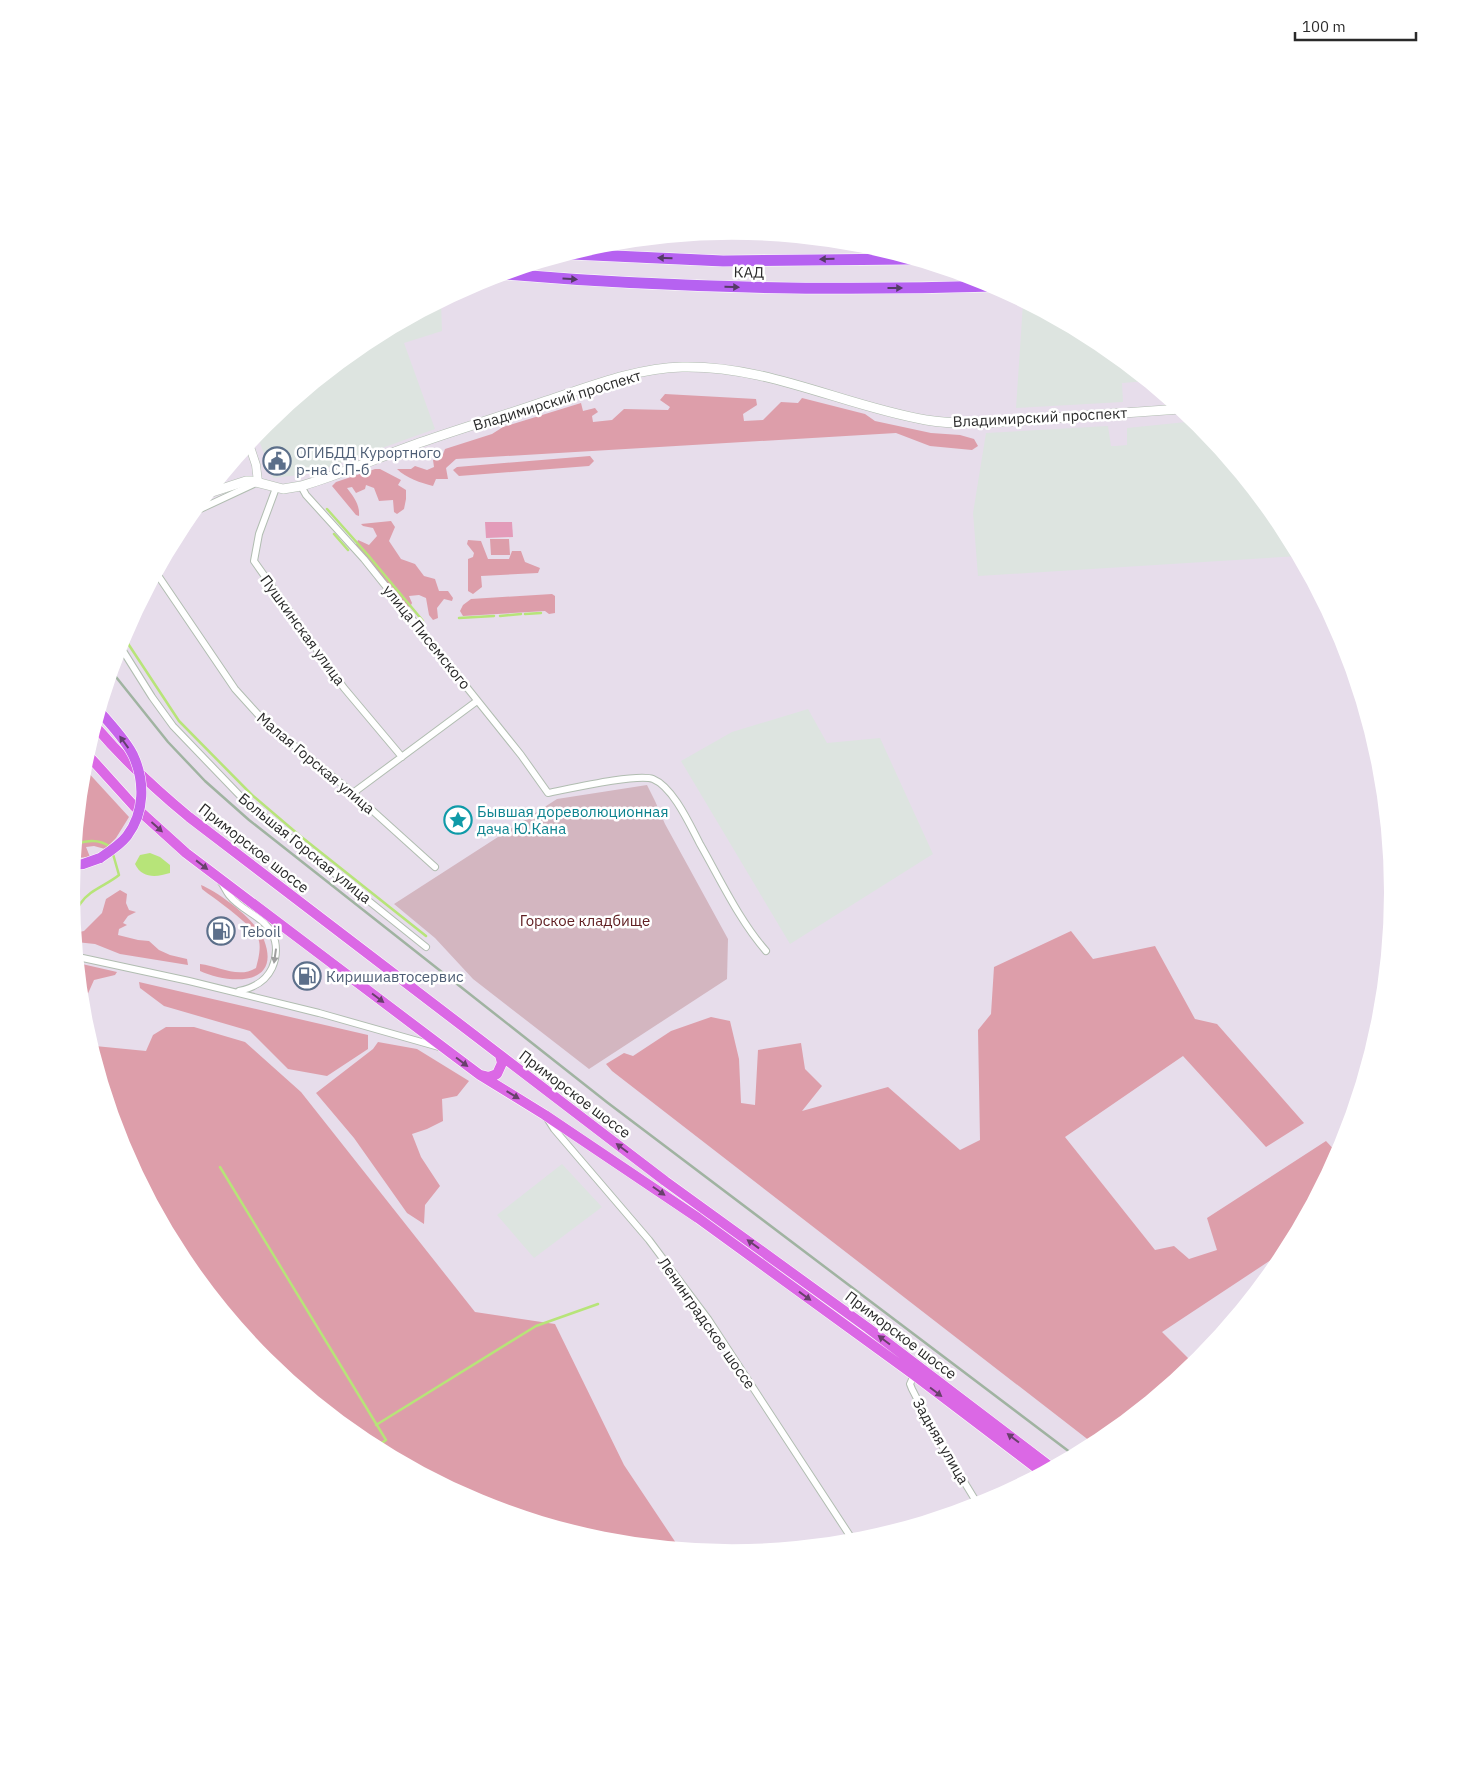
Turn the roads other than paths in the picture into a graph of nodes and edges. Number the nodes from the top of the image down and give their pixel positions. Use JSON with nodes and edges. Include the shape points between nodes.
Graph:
{"nodes":[{"id":1,"x":596,"y":255,"type":"edge"},
{"id":2,"x":888,"y":259,"type":"edge"},
{"id":3,"x":522,"y":275,"type":"edge"},
{"id":4,"x":973,"y":287,"type":"edge"},
{"id":5,"x":1171,"y":410,"type":"edge"},
{"id":6,"x":252,"y":452,"type":"edge"},
{"id":7,"x":258,"y":482,"type":"junction"},
{"id":8,"x":301,"y":486,"type":"junction"},
{"id":9,"x":276,"y":488,"type":"junction"},
{"id":10,"x":219,"y":490,"type":"edge"},
{"id":11,"x":207,"y":506,"type":"edge"},
{"id":12,"x":160,"y":579,"type":"edge"},
{"id":13,"x":126,"y":655,"type":"edge"},
{"id":14,"x":477,"y":700,"type":"junction"},
{"id":15,"x":104,"y":717,"type":"edge"},
{"id":16,"x":100,"y":732,"type":"edge"},
{"id":17,"x":402,"y":757,"type":"junction"},
{"id":18,"x":94,"y":761,"type":"edge"},
{"id":19,"x":353,"y":793,"type":"junction"},
{"id":20,"x":81,"y":864,"type":"edge"},
{"id":21,"x":435,"y":867,"type":"dead end"},
{"id":22,"x":219,"y":878,"type":"junction"},
{"id":23,"x":426,"y":946,"type":"dead end"},
{"id":24,"x":766,"y":951,"type":"dead end"},
{"id":25,"x":84,"y":958,"type":"edge"},
{"id":26,"x":236,"y":992,"type":"junction"},
{"id":27,"x":445,"y":1048,"type":"junction"},
{"id":28,"x":500,"y":1055,"type":"junction"},
{"id":29,"x":480,"y":1075,"type":"junction"},
{"id":30,"x":545,"y":1115,"type":"junction"},
{"id":31,"x":914,"y":1376,"type":"junction"},
{"id":32,"x":1047,"y":1464,"type":"edge"},
{"id":33,"x":1038,"y":1469,"type":"edge"},
{"id":34,"x":974,"y":1498,"type":"edge"},
{"id":35,"x":849,"y":1534,"type":"edge"}],
"edges":[{"from":2,"to":1,"type":"highway","name":"КАД","one_way":true,"via":[[723,260]]},
{"from":3,"to":4,"type":"highway","name":"КАД","one_way":true,"via":[[722,287]]},
{"from":5,"to":8,"type":"main road","name":"Владимирский проспект","via":[[960,423],[890,413],[776,378],[746,372],[681,367],[652,370],[584,388]]},
{"from":6,"to":7,"type":"street"},
{"from":7,"to":9,"type":"main road","name":"Владимирский проспект"},
{"from":7,"to":10,"type":"main road","name":"Владимирский проспект","via":[[246,481]]},
{"from":7,"to":11,"type":"street"},
{"from":8,"to":9,"type":"main road","name":"Владимирский проспект"},
{"from":8,"to":14,"type":"street","name":"улица Писемского"},
{"from":9,"to":17,"type":"street","name":"Пушкинская улица","via":[[259,534],[254,562],[344,688]]},
{"from":12,"to":19,"type":"street","name":"Малая Горская улица","via":[[235,689],[252,708]]},
{"from":13,"to":23,"type":"street","name":"Большая Горская улица","via":[[173,726],[247,803]]},
{"from":14,"to":17,"type":"street"},
{"from":14,"to":24,"type":"street","name":"улица Писемского","via":[[548,793],[632,778],[653,779],[666,789],[743,920]]},
{"from":20,"to":15,"type":"highway","one_way":true,"bridge":true,"via":[[100,858],[126,837],[141,803],[142,788],[132,754]]},
{"from":16,"to":28,"type":"main road","name":"Приморское шоссе","via":[[149,784],[189,817]]},
{"from":17,"to":19,"type":"street"},
{"from":18,"to":22,"type":"main road","name":"Приморское шоссе","one_way":true,"via":[[134,806]]},
{"from":19,"to":21,"type":"street","name":"Малая Горская улица"},
{"from":22,"to":26,"type":"street","one_way":true,"via":[[229,896],[268,925],[276,949],[275,963],[270,972],[250,989]]},
{"from":22,"to":27,"type":"main road","name":"Приморское шоссе","one_way":true},
{"from":25,"to":26,"type":"street"},
{"from":26,"to":27,"type":"street"},
{"from":27,"to":29,"type":"main road","name":"Приморское шоссе","one_way":true},
{"from":28,"to":29,"type":"main road","via":[[502,1063],[497,1074]]},
{"from":32,"to":28,"type":"main road","name":"Приморское шоссе","one_way":true},
{"from":29,"to":30,"type":"main road","name":"Приморское шоссе","one_way":true},
{"from":30,"to":31,"type":"main road","name":"Приморское шоссе","one_way":true,"via":[[698,1218]]},
{"from":30,"to":35,"type":"street","name":"Ленинградское шоссе","via":[[554,1130],[650,1240],[708,1319]]},
{"from":31,"to":33,"type":"main road","name":"Приморское шоссе","one_way":true},
{"from":31,"to":34,"type":"street","name":"Задняя улица","via":[[911,1379],[912,1390]]}]}
